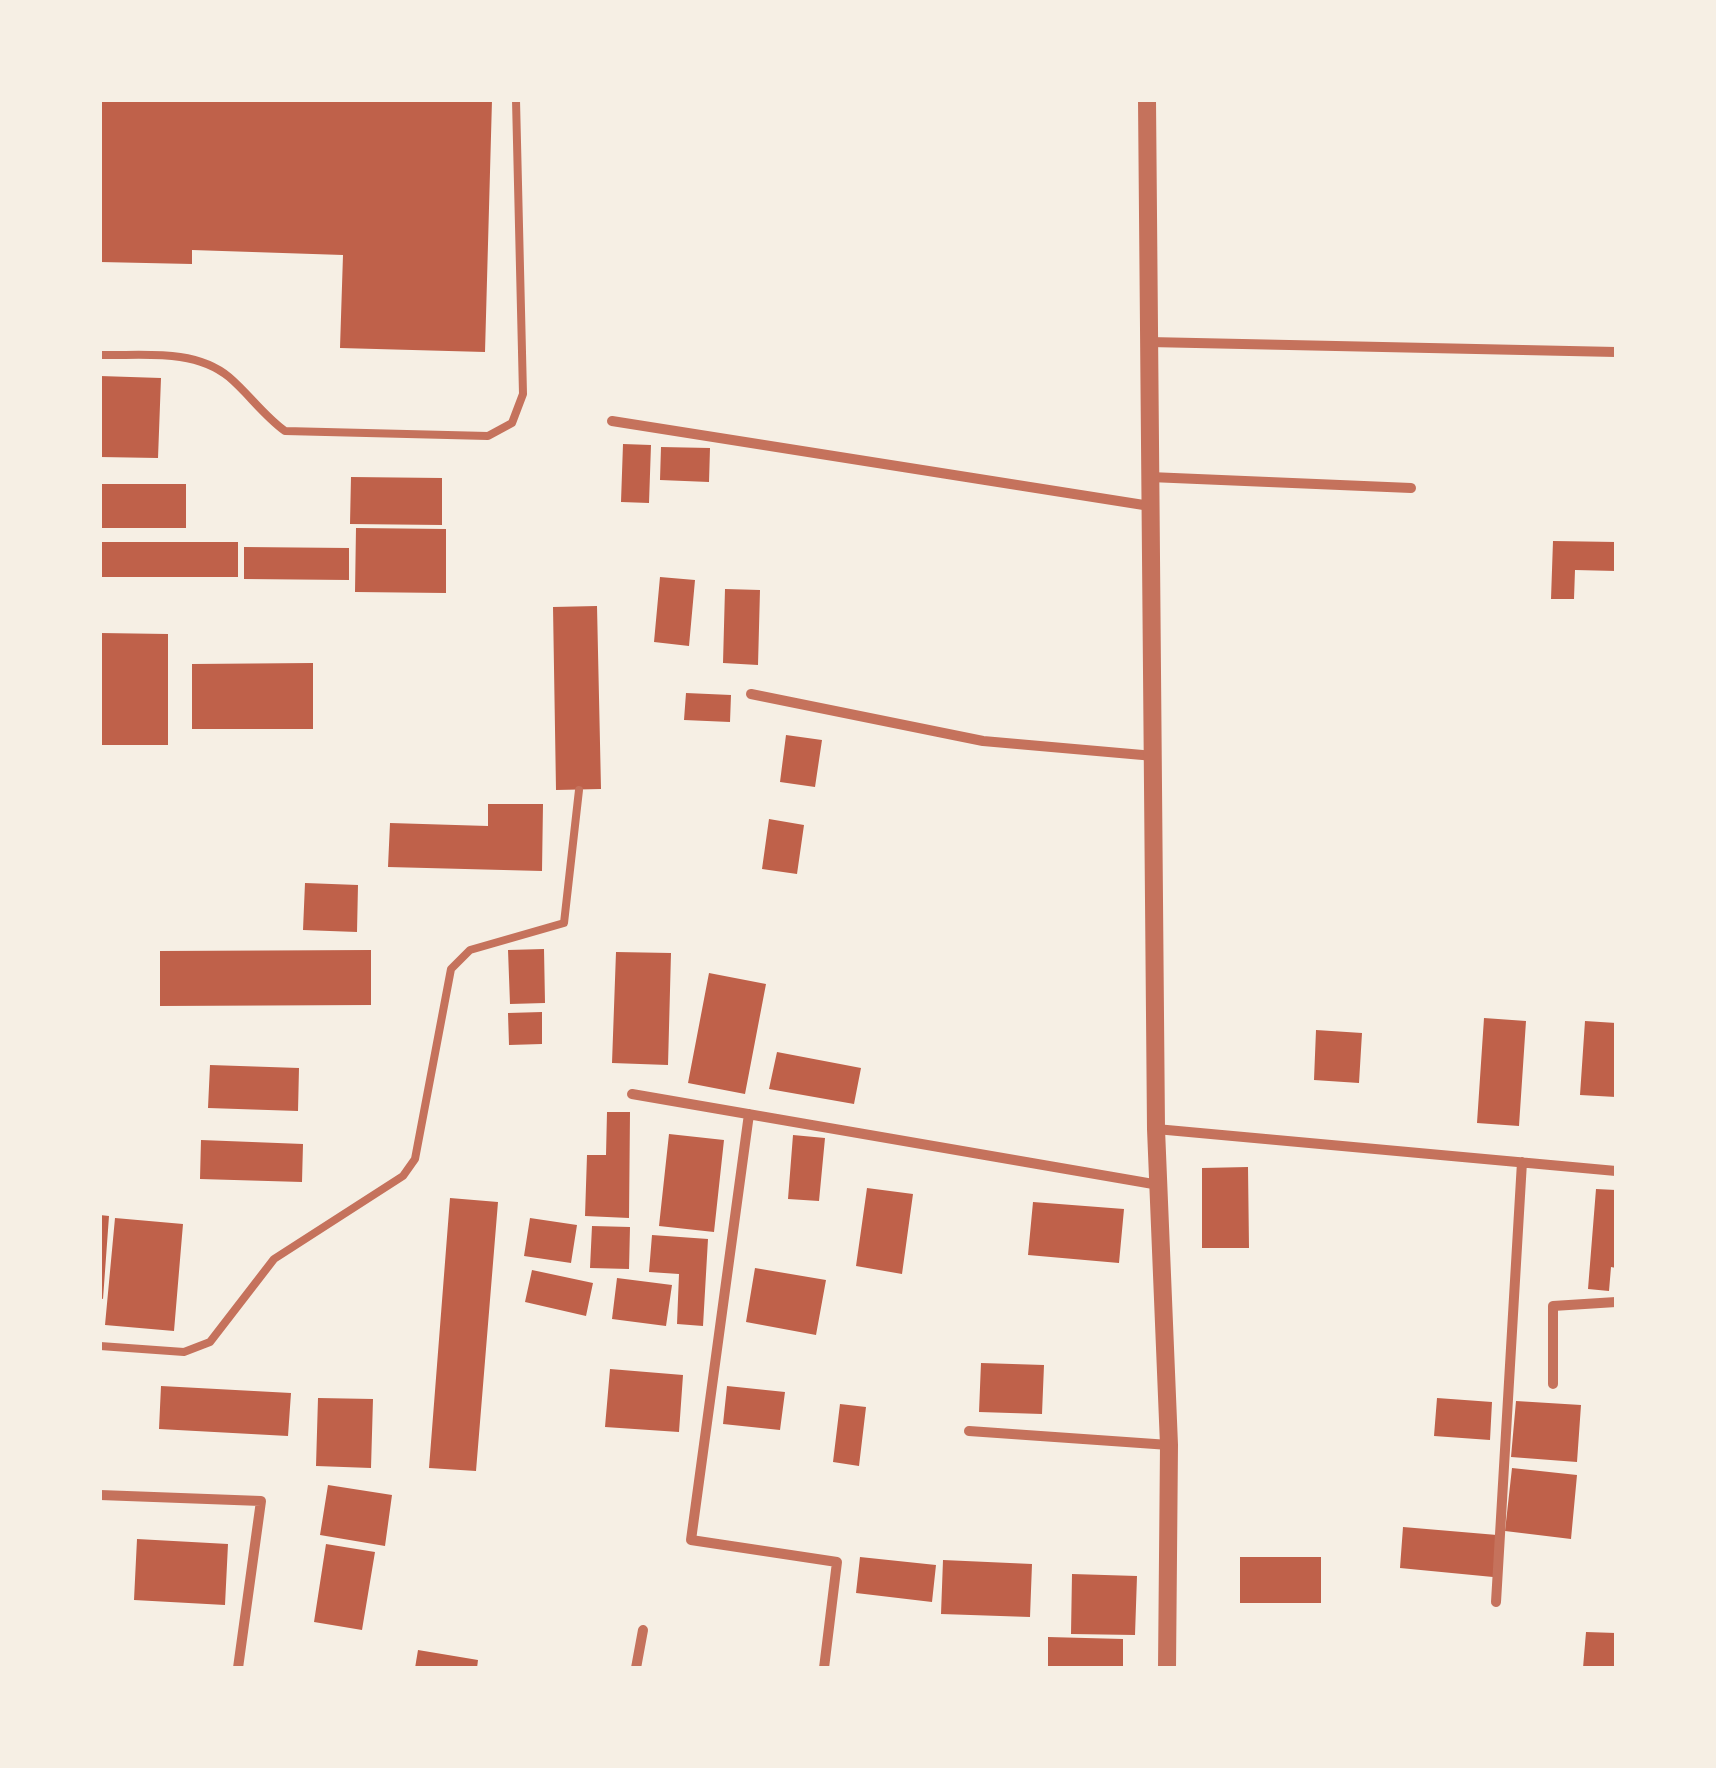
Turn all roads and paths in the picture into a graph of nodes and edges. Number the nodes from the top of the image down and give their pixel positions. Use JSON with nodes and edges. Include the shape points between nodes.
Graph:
{"nodes":[{"id":1,"x":516,"y":100,"type":"edge"},
{"id":2,"x":1147,"y":100,"type":"edge"},
{"id":3,"x":1149,"y":342,"type":"junction"},
{"id":4,"x":1616,"y":352,"type":"edge"},
{"id":5,"x":100,"y":356,"type":"edge"},
{"id":6,"x":612,"y":421,"type":"dead end"},
{"id":7,"x":1150,"y":477,"type":"junction"},
{"id":8,"x":1410,"y":488,"type":"dead end"},
{"id":9,"x":1150,"y":506,"type":"junction"},
{"id":10,"x":750,"y":694,"type":"dead end"},
{"id":11,"x":1155,"y":756,"type":"junction"},
{"id":12,"x":579,"y":790,"type":"dead end"},
{"id":13,"x":632,"y":1094,"type":"dead end"},
{"id":14,"x":749,"y":1114,"type":"junction"},
{"id":15,"x":1156,"y":1128,"type":"junction"},
{"id":16,"x":1522,"y":1162,"type":"junction"},
{"id":17,"x":1616,"y":1171,"type":"edge"},
{"id":18,"x":1160,"y":1185,"type":"junction"},
{"id":19,"x":1616,"y":1302,"type":"edge"},
{"id":20,"x":100,"y":1346,"type":"edge"},
{"id":21,"x":1553,"y":1384,"type":"dead end"},
{"id":22,"x":968,"y":1431,"type":"dead end"},
{"id":23,"x":1169,"y":1445,"type":"junction"},
{"id":24,"x":100,"y":1495,"type":"edge"},
{"id":25,"x":1496,"y":1602,"type":"dead end"},
{"id":26,"x":643,"y":1630,"type":"dead end"},
{"id":27,"x":238,"y":1668,"type":"edge"},
{"id":28,"x":636,"y":1668,"type":"edge"},
{"id":29,"x":824,"y":1668,"type":"edge"},
{"id":30,"x":1167,"y":1668,"type":"edge"}],
"edges":[{"from":1,"to":5,"type":"lane","via":[[523,394],[512,423],[488,436],[285,431],[228,376],[189,357]]},
{"from":2,"to":3,"type":"street"},
{"from":3,"to":4,"type":"street"},
{"from":3,"to":7,"type":"street"},
{"from":6,"to":9,"type":"street"},
{"from":7,"to":8,"type":"street"},
{"from":7,"to":9,"type":"street"},
{"from":9,"to":11,"type":"street"},
{"from":10,"to":11,"type":"street","via":[[983,741]]},
{"from":11,"to":15,"type":"street"},
{"from":12,"to":20,"type":"lane","via":[[564,923],[470,950],[451,969],[415,1159],[403,1176],[274,1259],[210,1342],[184,1352]]},
{"from":13,"to":14,"type":"street"},
{"from":14,"to":18,"type":"street"},
{"from":14,"to":29,"type":"street","via":[[691,1540],[837,1562]]},
{"from":15,"to":16,"type":"street"},
{"from":15,"to":18,"type":"street"},
{"from":16,"to":17,"type":"street"},
{"from":16,"to":25,"type":"street"},
{"from":18,"to":23,"type":"street"},
{"from":19,"to":21,"type":"street","via":[[1553,1306]]},
{"from":22,"to":23,"type":"street"},
{"from":23,"to":30,"type":"street"},
{"from":24,"to":27,"type":"street","via":[[261,1501]]},
{"from":26,"to":28,"type":"street"}]}
